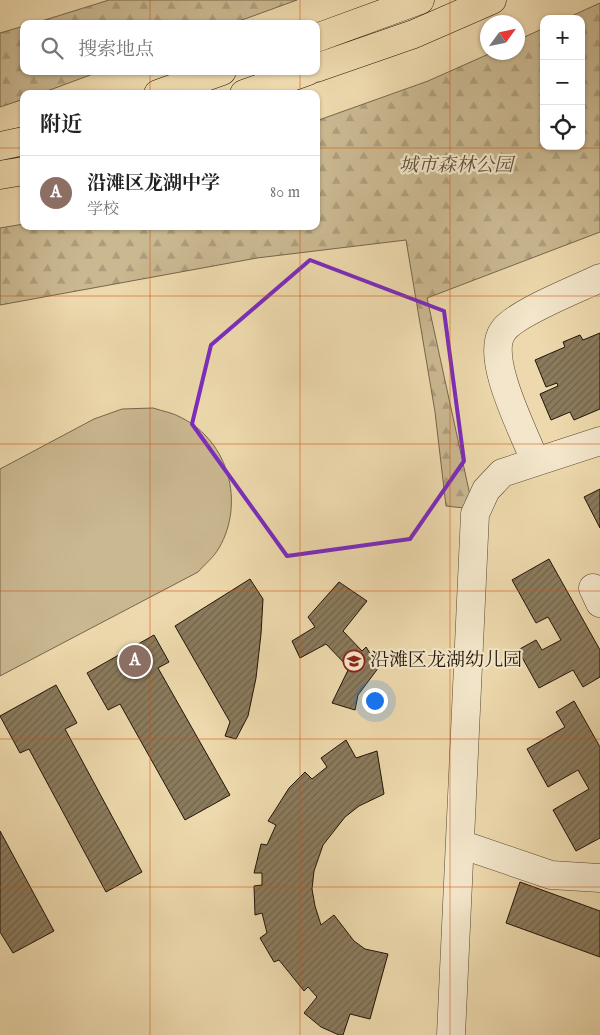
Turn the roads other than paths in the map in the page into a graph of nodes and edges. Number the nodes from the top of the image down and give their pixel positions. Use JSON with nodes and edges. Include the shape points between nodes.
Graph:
{"nodes":[{"id":1,"x":420,"y":0,"type":"edge"},
{"id":2,"x":492,"y":0,"type":"edge"},
{"id":3,"x":320,"y":37,"type":"edge"},
{"id":4,"x":320,"y":67,"type":"edge"},
{"id":5,"x":211,"y":75,"type":"edge"},
{"id":6,"x":297,"y":75,"type":"edge"},
{"id":7,"x":169,"y":90,"type":"edge"},
{"id":8,"x":255,"y":90,"type":"edge"},
{"id":9,"x":20,"y":142,"type":"edge"},
{"id":10,"x":0,"y":146,"type":"edge"},
{"id":11,"x":20,"y":172,"type":"edge"},
{"id":12,"x":0,"y":175,"type":"edge"},
{"id":13,"x":600,"y":278,"type":"edge"},
{"id":14,"x":600,"y":441,"type":"edge"},
{"id":15,"x":535,"y":460,"type":"junction"},
{"id":16,"x":460,"y":844,"type":"junction"},
{"id":17,"x":600,"y":878,"type":"edge"},
{"id":18,"x":451,"y":1035,"type":"edge"}],
"edges":[{"from":1,"to":3,"type":"highway"},
{"from":2,"to":4,"type":"highway","via":[[414,34]]},
{"from":5,"to":7,"type":"highway"},
{"from":6,"to":8,"type":"highway"},
{"from":9,"to":10,"type":"highway"},
{"from":11,"to":12,"type":"highway"},
{"from":13,"to":15,"type":"street","via":[[524,314],[503,330],[497,346],[500,371]]},
{"from":14,"to":15,"type":"street"},
{"from":15,"to":16,"type":"street","via":[[502,472],[486,490],[475,514]]},
{"from":16,"to":17,"type":"street","via":[[551,875]]},
{"from":16,"to":18,"type":"street"}]}
